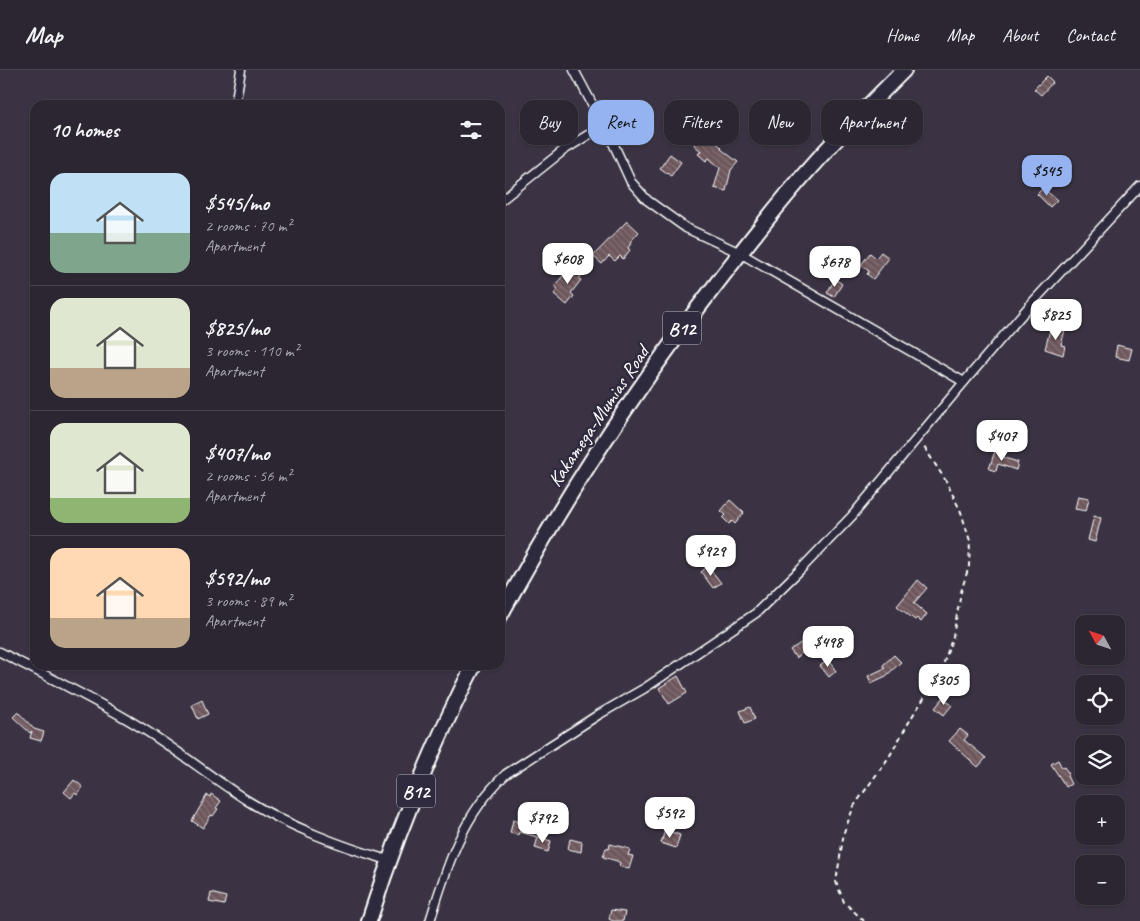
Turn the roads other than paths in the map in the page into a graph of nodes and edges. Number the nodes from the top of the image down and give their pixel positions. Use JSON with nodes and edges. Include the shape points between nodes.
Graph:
{"nodes":[{"id":1,"x":241,"y":70,"type":"edge"},
{"id":2,"x":574,"y":70,"type":"edge"},
{"id":3,"x":904,"y":70,"type":"edge"},
{"id":4,"x":236,"y":100,"type":"edge"},
{"id":5,"x":590,"y":100,"type":"edge"},
{"id":6,"x":588,"y":135,"type":"edge"},
{"id":7,"x":613,"y":145,"type":"edge"},
{"id":8,"x":1140,"y":186,"type":"edge"},
{"id":9,"x":505,"y":197,"type":"edge"},
{"id":10,"x":740,"y":253,"type":"junction"},
{"id":11,"x":964,"y":382,"type":"junction"},
{"id":12,"x":505,"y":607,"type":"edge"},
{"id":13,"x":0,"y":652,"type":"edge"},
{"id":14,"x":30,"y":668,"type":"edge"},
{"id":15,"x":34,"y":670,"type":"edge"},
{"id":16,"x":471,"y":670,"type":"edge"},
{"id":17,"x":388,"y":860,"type":"junction"},
{"id":18,"x":369,"y":921,"type":"edge"},
{"id":19,"x":430,"y":921,"type":"edge"}],
"edges":[{"from":1,"to":4,"type":"street"},
{"from":2,"to":5,"type":"street"},
{"from":3,"to":10,"type":"highway","name":"Kakamega-Mumias Road","number":"B12","via":[[810,168]]},
{"from":6,"to":9,"type":"street"},
{"from":7,"to":10,"type":"street","via":[[631,182],[647,200],[686,228]]},
{"from":8,"to":11,"type":"street"},
{"from":10,"to":11,"type":"street"},
{"from":10,"to":12,"type":"highway","name":"Kakamega-Mumias Road","number":"B12","via":[[633,396],[559,511]]},
{"from":11,"to":19,"type":"street","via":[[852,516],[756,613],[495,784],[461,834]]},
{"from":13,"to":14,"type":"street"},
{"from":15,"to":17,"type":"street","via":[[126,718],[250,802],[302,828]]},
{"from":16,"to":17,"type":"highway","number":"B12"},
{"from":17,"to":18,"type":"highway","number":"B12"}]}
